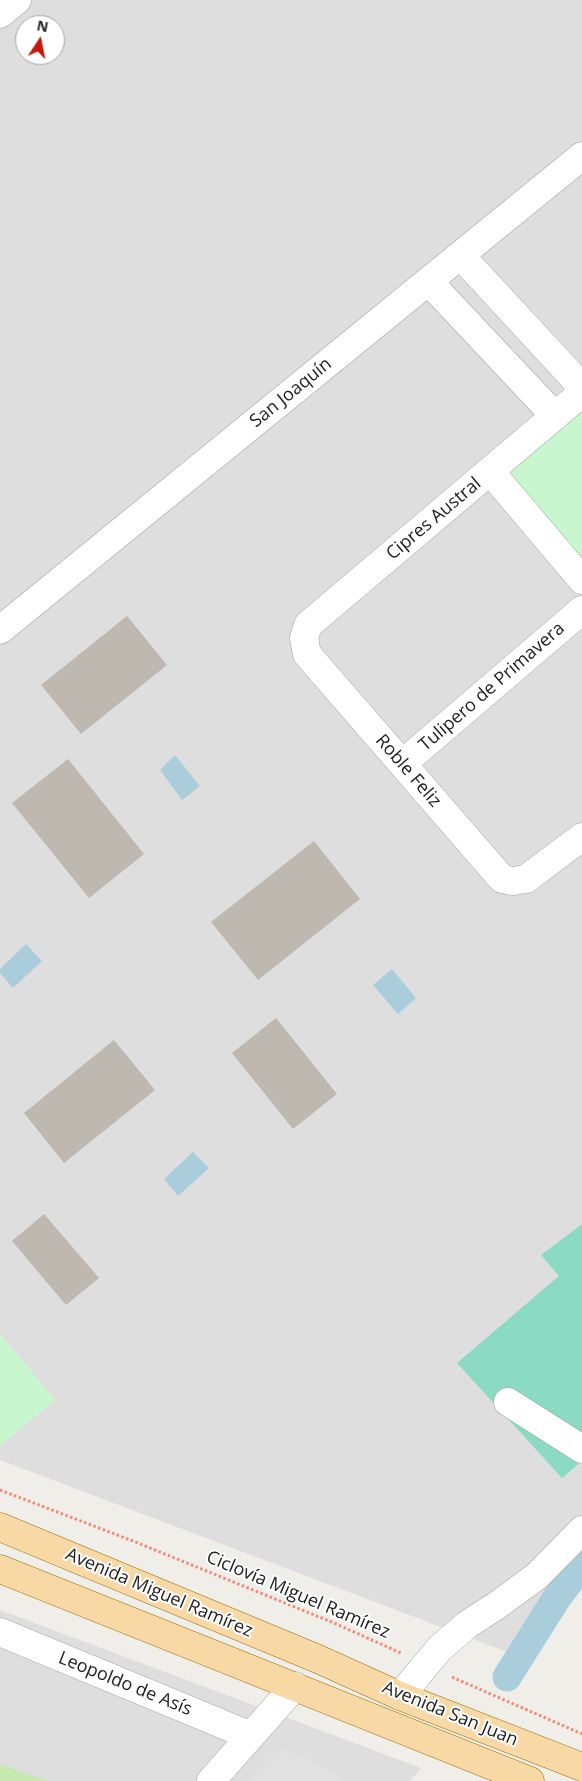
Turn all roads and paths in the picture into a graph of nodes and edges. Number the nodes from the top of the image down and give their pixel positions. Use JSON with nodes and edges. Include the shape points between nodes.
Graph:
{"nodes":[{"id":1,"x":17,"y":0,"type":"edge"},
{"id":2,"x":0,"y":14,"type":"edge"},
{"id":3,"x":582,"y":156,"type":"edge"},
{"id":4,"x":461,"y":256,"type":"junction"},
{"id":5,"x":429,"y":282,"type":"junction"},
{"id":6,"x":582,"y":387,"type":"edge"},
{"id":7,"x":582,"y":393,"type":"edge"},
{"id":8,"x":555,"y":416,"type":"junction"},
{"id":9,"x":490,"y":471,"type":"junction"},
{"id":10,"x":582,"y":580,"type":"edge"},
{"id":11,"x":582,"y":610,"type":"edge"},
{"id":12,"x":0,"y":630,"type":"edge"},
{"id":13,"x":307,"y":654,"type":"joint"},
{"id":14,"x":402,"y":764,"type":"junction"},
{"id":15,"x":582,"y":837,"type":"edge"},
{"id":16,"x":508,"y":1402,"type":"dead end"},
{"id":17,"x":582,"y":1449,"type":"edge"},
{"id":18,"x":0,"y":1490,"type":"edge"},
{"id":19,"x":0,"y":1527,"type":"edge"},
{"id":20,"x":582,"y":1530,"type":"edge"},
{"id":21,"x":2,"y":1570,"type":"edge"},
{"id":22,"x":0,"y":1632,"type":"edge"},
{"id":23,"x":318,"y":1659,"type":"joint"},
{"id":24,"x":425,"y":1665,"type":"junction"},
{"id":25,"x":295,"y":1686,"type":"junction"},
{"id":26,"x":400,"y":1696,"type":"junction"},
{"id":27,"x":582,"y":1734,"type":"edge"},
{"id":28,"x":251,"y":1736,"type":"junction"},
{"id":29,"x":582,"y":1767,"type":"edge"},
{"id":30,"x":212,"y":1781,"type":"edge"},
{"id":31,"x":530,"y":1781,"type":"edge"}],
"edges":[{"from":1,"to":2,"type":"street"},
{"from":3,"to":4,"type":"street","name":"San Joaquín"},
{"from":4,"to":5,"type":"street","name":"San Joaquín"},
{"from":4,"to":6,"type":"street"},
{"from":5,"to":8,"type":"street"},
{"from":5,"to":12,"type":"street","name":"San Joaquín"},
{"from":7,"to":8,"type":"street","name":"Cipres Austral"},
{"from":8,"to":9,"type":"street","name":"Cipres Austral"},
{"from":9,"to":10,"type":"street"},
{"from":9,"to":13,"type":"street","name":"Cipres Austral","via":[[308,625],[304,638]]},
{"from":11,"to":14,"type":"street","name":"Tulipero de Primavera"},
{"from":13,"to":14,"type":"street","name":"Roble Feliz"},
{"from":14,"to":15,"type":"street","name":"Roble Feliz","via":[[502,879],[526,879]]},
{"from":16,"to":17,"type":"street"},
{"from":18,"to":24,"type":"path","name":"Ciclovía Miguel Ramírez","via":[[334,1623]]},
{"from":19,"to":23,"type":"main road","name":"Avenida Miguel Ramírez"},
{"from":20,"to":24,"type":"street","via":[[537,1576],[468,1624]]},
{"from":21,"to":25,"type":"main road","name":"Avenida Miguel Ramírez"},
{"from":22,"to":28,"type":"street","name":"Leopoldo de Asís"},
{"from":23,"to":26,"type":"main road","name":"Avenida San Juan"},
{"from":24,"to":26,"type":"street"},
{"from":24,"to":27,"type":"path","name":"Ciclovía Miguel Ramírez"},
{"from":25,"to":28,"type":"street"},
{"from":25,"to":31,"type":"main road","name":"Avenida San Juan"},
{"from":26,"to":29,"type":"main road","name":"Avenida San Juan"},
{"from":28,"to":30,"type":"street"}]}
